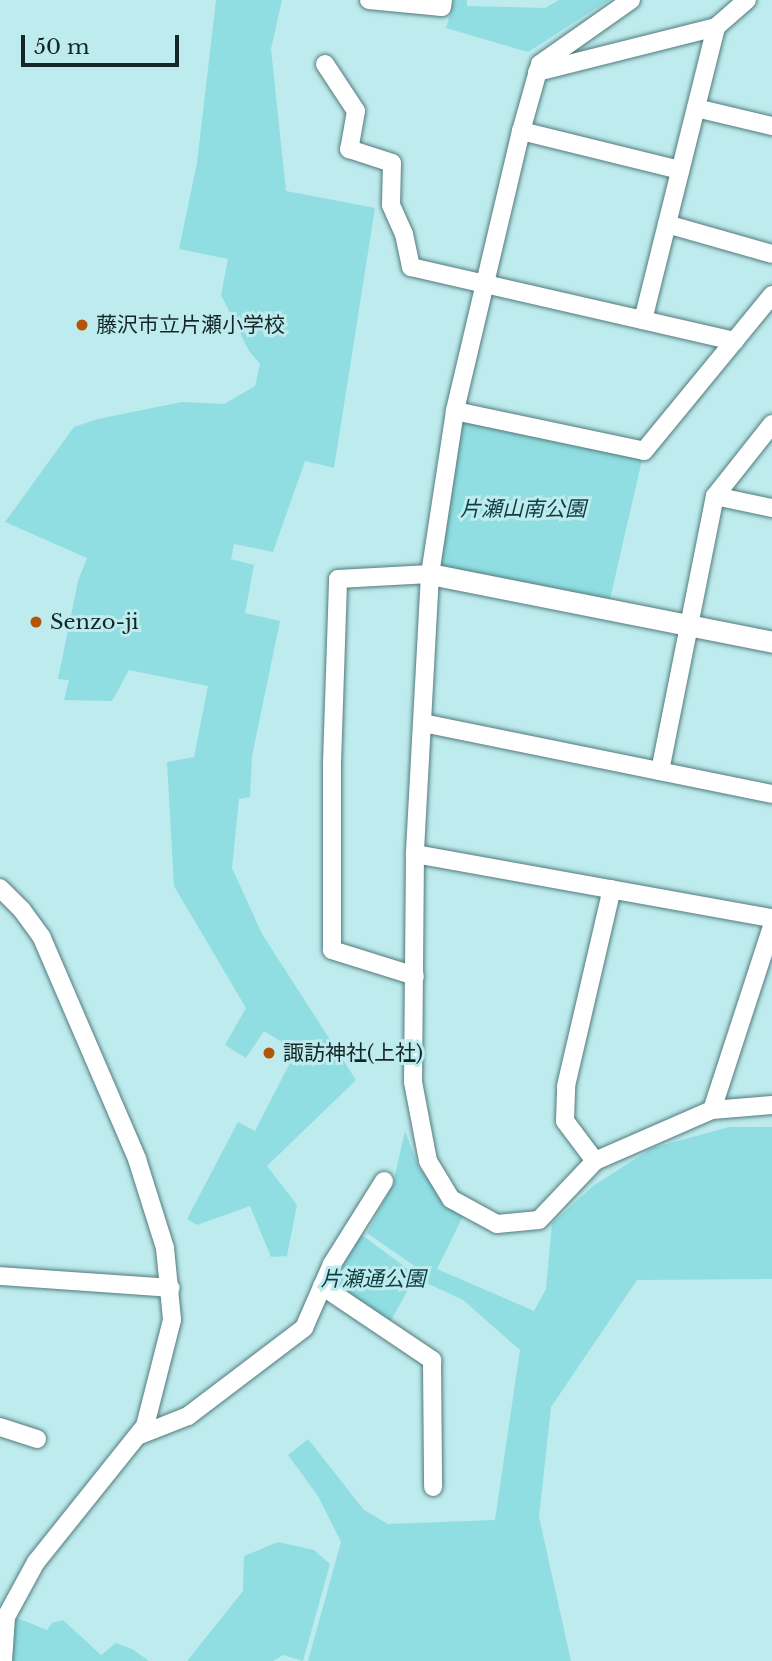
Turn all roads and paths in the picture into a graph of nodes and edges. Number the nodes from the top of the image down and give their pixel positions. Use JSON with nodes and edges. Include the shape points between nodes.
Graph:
{"nodes":[{"id":1,"x":369,"y":0,"type":"edge"},
{"id":2,"x":443,"y":0,"type":"edge"},
{"id":3,"x":631,"y":0,"type":"edge"},
{"id":4,"x":747,"y":0,"type":"edge"},
{"id":5,"x":716,"y":27,"type":"junction"},
{"id":6,"x":326,"y":64,"type":"dead end"},
{"id":7,"x":537,"y":72,"type":"junction"},
{"id":8,"x":696,"y":108,"type":"junction"},
{"id":9,"x":772,"y":127,"type":"edge"},
{"id":10,"x":520,"y":131,"type":"junction"},
{"id":11,"x":680,"y":170,"type":"junction"},
{"id":12,"x":667,"y":223,"type":"junction"},
{"id":13,"x":772,"y":254,"type":"edge"},
{"id":14,"x":484,"y":282,"type":"junction"},
{"id":15,"x":772,"y":295,"type":"edge"},
{"id":16,"x":643,"y":320,"type":"junction"},
{"id":17,"x":735,"y":341,"type":"junction"},
{"id":18,"x":455,"y":411,"type":"junction"},
{"id":19,"x":772,"y":424,"type":"edge"},
{"id":20,"x":715,"y":496,"type":"junction"},
{"id":21,"x":772,"y":508,"type":"edge"},
{"id":22,"x":430,"y":575,"type":"junction"},
{"id":23,"x":689,"y":625,"type":"junction"},
{"id":24,"x":772,"y":642,"type":"edge"},
{"id":25,"x":423,"y":723,"type":"junction"},
{"id":26,"x":660,"y":771,"type":"junction"},
{"id":27,"x":772,"y":794,"type":"edge"},
{"id":28,"x":415,"y":854,"type":"junction"},
{"id":29,"x":0,"y":888,"type":"edge"},
{"id":30,"x":611,"y":889,"type":"junction"},
{"id":31,"x":772,"y":918,"type":"edge"},
{"id":32,"x":772,"y":926,"type":"edge"},
{"id":33,"x":415,"y":976,"type":"junction"},
{"id":34,"x":772,"y":1105,"type":"edge"},
{"id":35,"x":712,"y":1110,"type":"junction"},
{"id":36,"x":595,"y":1161,"type":"junction"},
{"id":37,"x":384,"y":1181,"type":"dead end"},
{"id":38,"x":0,"y":1276,"type":"edge"},
{"id":39,"x":322,"y":1286,"type":"junction"},
{"id":40,"x":171,"y":1288,"type":"junction"},
{"id":41,"x":0,"y":1427,"type":"edge"},
{"id":42,"x":140,"y":1435,"type":"junction"},
{"id":43,"x":37,"y":1439,"type":"dead end"},
{"id":44,"x":433,"y":1488,"type":"dead end"},
{"id":45,"x":1,"y":1639,"type":"edge"},
{"id":46,"x":2,"y":1661,"type":"edge"}],
"edges":[{"from":1,"to":2,"type":"street","via":[[442,6]]},
{"from":3,"to":7,"type":"street","via":[[549,55]]},
{"from":4,"to":5,"type":"street"},
{"from":5,"to":7,"type":"street"},
{"from":5,"to":8,"type":"street"},
{"from":6,"to":14,"type":"street","via":[[356,111],[349,149],[392,163],[391,205],[411,267]]},
{"from":7,"to":10,"type":"street"},
{"from":8,"to":9,"type":"street"},
{"from":8,"to":11,"type":"street"},
{"from":10,"to":11,"type":"street"},
{"from":10,"to":14,"type":"street"},
{"from":11,"to":12,"type":"street"},
{"from":12,"to":13,"type":"street"},
{"from":12,"to":16,"type":"street"},
{"from":14,"to":16,"type":"street"},
{"from":14,"to":18,"type":"street"},
{"from":15,"to":17,"type":"street"},
{"from":16,"to":17,"type":"street"},
{"from":17,"to":18,"type":"street","via":[[645,451]]},
{"from":18,"to":22,"type":"street"},
{"from":19,"to":20,"type":"street"},
{"from":20,"to":21,"type":"street"},
{"from":20,"to":23,"type":"street"},
{"from":22,"to":23,"type":"street"},
{"from":22,"to":25,"type":"street"},
{"from":22,"to":33,"type":"street","via":[[338,579],[332,950]]},
{"from":23,"to":24,"type":"street"},
{"from":23,"to":26,"type":"street"},
{"from":25,"to":26,"type":"street"},
{"from":25,"to":28,"type":"street"},
{"from":26,"to":27,"type":"street"},
{"from":28,"to":30,"type":"street"},
{"from":28,"to":33,"type":"street"},
{"from":29,"to":40,"type":"street","via":[[43,938],[137,1158],[162,1237]]},
{"from":30,"to":31,"type":"street"},
{"from":30,"to":36,"type":"street","via":[[566,1086],[565,1121]]},
{"from":32,"to":35,"type":"street"},
{"from":33,"to":36,"type":"street","via":[[413,1082],[428,1161],[451,1199],[497,1224],[539,1220]]},
{"from":34,"to":35,"type":"street"},
{"from":35,"to":36,"type":"street"},
{"from":37,"to":39,"type":"street"},
{"from":38,"to":40,"type":"street"},
{"from":39,"to":42,"type":"street","via":[[304,1328],[188,1416]]},
{"from":39,"to":44,"type":"street","via":[[432,1360]]},
{"from":40,"to":42,"type":"street","via":[[172,1320]]},
{"from":41,"to":43,"type":"street"},
{"from":42,"to":45,"type":"street","via":[[36,1562],[6,1617]]},
{"from":45,"to":46,"type":"street"}]}
